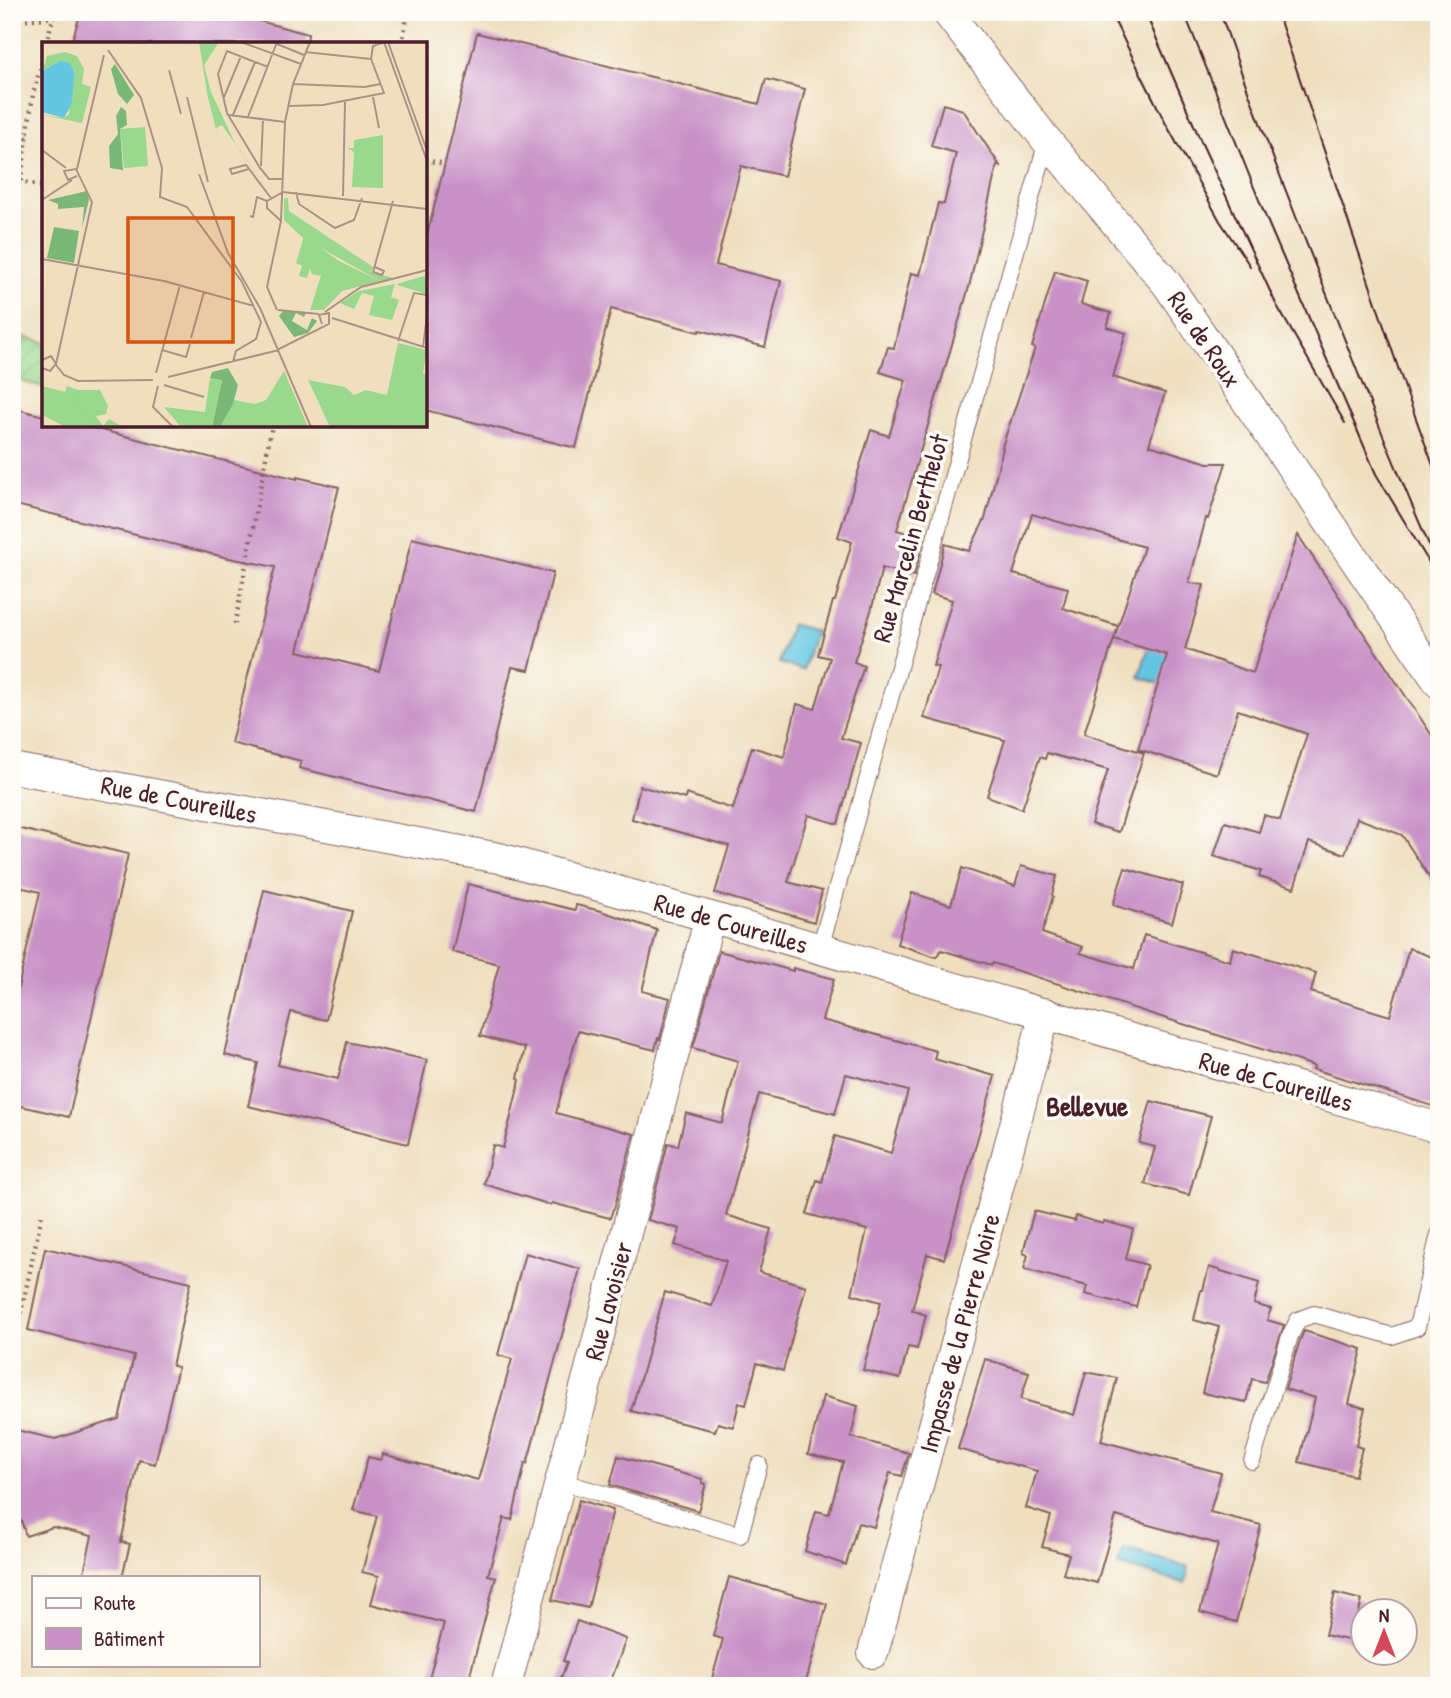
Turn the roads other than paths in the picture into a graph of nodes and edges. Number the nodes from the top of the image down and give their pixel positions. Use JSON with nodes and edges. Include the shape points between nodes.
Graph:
{"nodes":[{"id":1,"x":947,"y":12,"type":"edge"},
{"id":2,"x":1047,"y":141,"type":"junction"},
{"id":3,"x":1439,"y":683,"type":"edge"},
{"id":4,"x":12,"y":768,"type":"edge"},
{"id":5,"x":710,"y":917,"type":"junction"},
{"id":6,"x":820,"y":948,"type":"junction"},
{"id":7,"x":1045,"y":1013,"type":"junction"},
{"id":8,"x":1439,"y":1128,"type":"edge"},
{"id":9,"x":1439,"y":1234,"type":"edge"},
{"id":10,"x":1252,"y":1461,"type":"dead end"},
{"id":11,"x":759,"y":1465,"type":"dead end"},
{"id":12,"x":560,"y":1481,"type":"junction"},
{"id":13,"x":873,"y":1653,"type":"dead end"},
{"id":14,"x":506,"y":1686,"type":"edge"}],
"edges":[{"from":1,"to":2,"type":"street","name":"Rue de Roux"},
{"from":2,"to":3,"type":"street","name":"Rue de Roux","via":[[1167,284]]},
{"from":2,"to":6,"type":"lane","name":"Rue Marcelin Berthelot"},
{"from":4,"to":5,"type":"street","name":"Rue de Coureilles","via":[[499,858]]},
{"from":5,"to":6,"type":"street","name":"Rue de Coureilles"},
{"from":5,"to":12,"type":"street","name":"Rue Lavoisier"},
{"from":6,"to":7,"type":"street","name":"Rue de Coureilles"},
{"from":7,"to":8,"type":"street","name":"Rue de Coureilles"},
{"from":7,"to":13,"type":"street","name":"Impasse de la Pierre Noire"},
{"from":9,"to":10,"type":"lane","via":[[1417,1327],[1392,1336],[1314,1314],[1298,1320]]},
{"from":11,"to":12,"type":"lane","via":[[740,1535]]},
{"from":12,"to":14,"type":"street","name":"Rue Lavoisier"}]}
